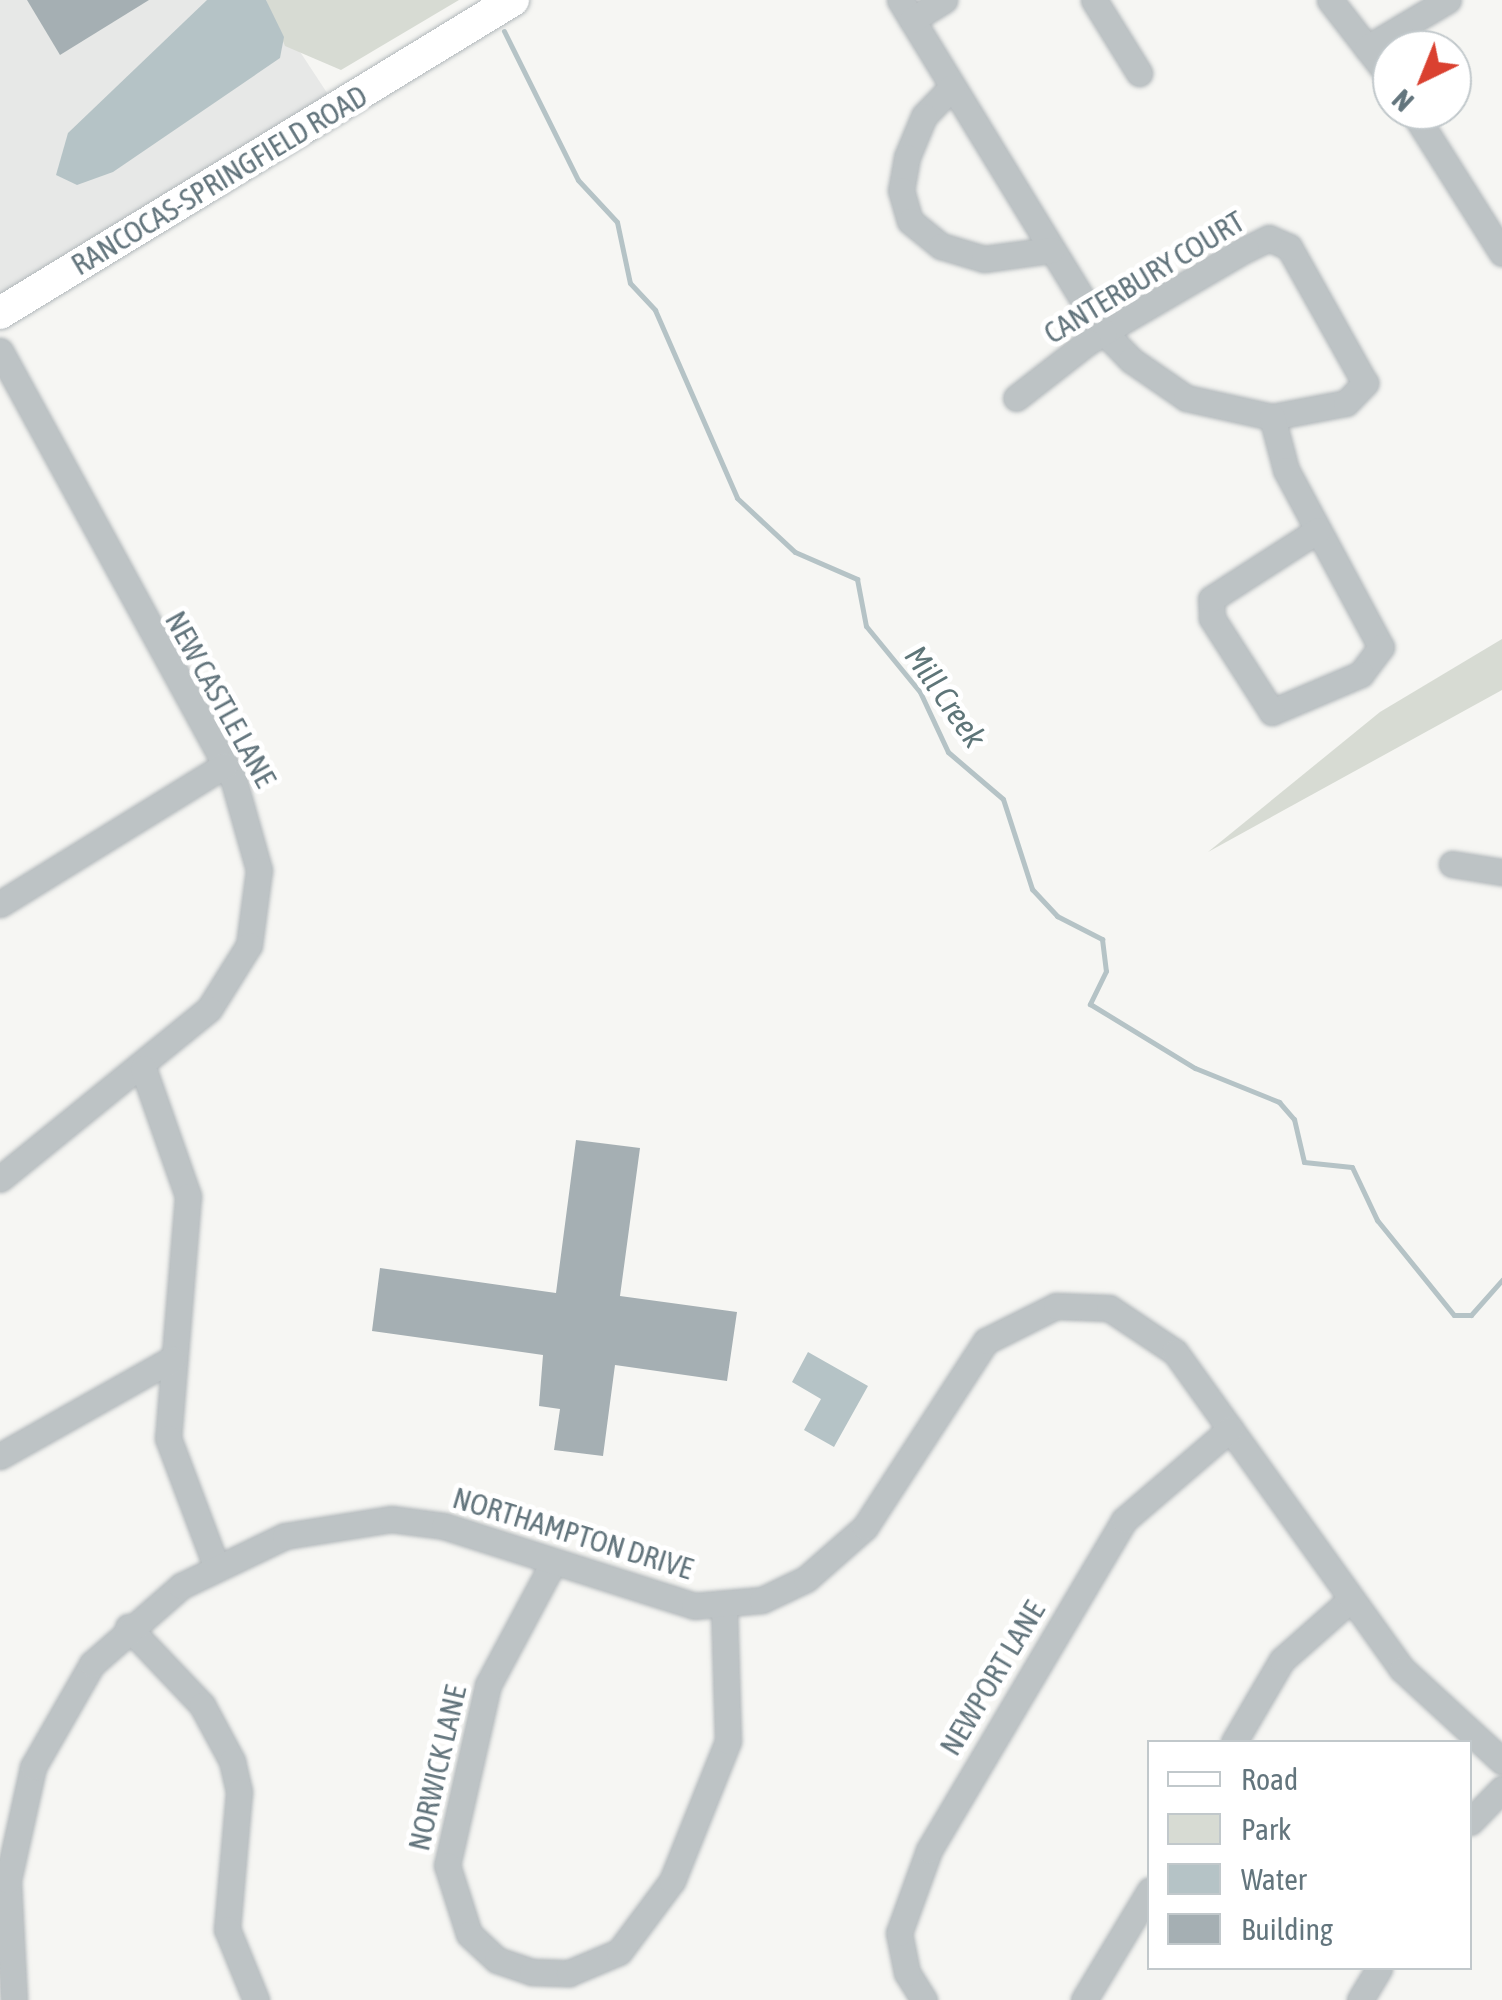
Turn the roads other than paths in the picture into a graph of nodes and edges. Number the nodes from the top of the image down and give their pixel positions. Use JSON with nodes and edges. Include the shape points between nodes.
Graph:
{"nodes":[{"id":1,"x":513,"y":0,"type":"edge"},
{"id":2,"x":944,"y":0,"type":"edge"},
{"id":3,"x":1094,"y":0,"type":"edge"},
{"id":4,"x":1330,"y":0,"type":"edge"},
{"id":5,"x":1448,"y":0,"type":"edge"},
{"id":6,"x":906,"y":10,"type":"edge"},
{"id":7,"x":1367,"y":48,"type":"junction"},
{"id":8,"x":1372,"y":54,"type":"edge"},
{"id":9,"x":1139,"y":74,"type":"dead end"},
{"id":10,"x":952,"y":87,"type":"junction"},
{"id":11,"x":1424,"y":130,"type":"edge"},
{"id":12,"x":1051,"y":250,"type":"junction"},
{"id":13,"x":1502,"y":254,"type":"edge"},
{"id":14,"x":0,"y":313,"type":"edge"},
{"id":15,"x":1104,"y":332,"type":"junction"},
{"id":16,"x":0,"y":351,"type":"edge"},
{"id":17,"x":1016,"y":398,"type":"dead end"},
{"id":18,"x":1272,"y":416,"type":"junction"},
{"id":19,"x":1318,"y":530,"type":"junction"},
{"id":20,"x":224,"y":764,"type":"junction"},
{"id":21,"x":1452,"y":864,"type":"dead end"},
{"id":22,"x":1502,"y":872,"type":"edge"},
{"id":23,"x":0,"y":904,"type":"edge"},
{"id":24,"x":143,"y":1068,"type":"junction"},
{"id":25,"x":0,"y":1179,"type":"edge"},
{"id":26,"x":172,"y":1359,"type":"junction"},
{"id":27,"x":1230,"y":1429,"type":"junction"},
{"id":28,"x":0,"y":1456,"type":"edge"},
{"id":29,"x":552,"y":1565,"type":"junction"},
{"id":30,"x":216,"y":1566,"type":"junction"},
{"id":31,"x":1352,"y":1599,"type":"junction"},
{"id":32,"x":724,"y":1608,"type":"junction"},
{"id":33,"x":128,"y":1627,"type":"junction"},
{"id":34,"x":1235,"y":1740,"type":"edge"},
{"id":35,"x":1502,"y":1761,"type":"edge"},
{"id":36,"x":1502,"y":1789,"type":"edge"},
{"id":37,"x":1472,"y":1820,"type":"edge"},
{"id":38,"x":1147,"y":1895,"type":"edge"},
{"id":39,"x":1378,"y":1970,"type":"edge"},
{"id":40,"x":14,"y":2000,"type":"edge"},
{"id":41,"x":256,"y":2000,"type":"edge"},
{"id":42,"x":924,"y":2000,"type":"edge"},
{"id":43,"x":1084,"y":2000,"type":"edge"},
{"id":44,"x":1360,"y":2000,"type":"edge"}],
"edges":[{"from":1,"to":14,"type":"main road","name":"RANCOCAS-SPRINGFIELD ROAD"},
{"from":2,"to":6,"type":"street"},
{"from":3,"to":9,"type":"street"},
{"from":4,"to":7,"type":"street"},
{"from":5,"to":7,"type":"street"},
{"from":6,"to":10,"type":"street"},
{"from":7,"to":8,"type":"street"},
{"from":10,"to":12,"type":"street"},
{"from":10,"to":12,"type":"street","via":[[924,116],[907,156],[901,190],[910,222],[941,246],[984,258]]},
{"from":11,"to":13,"type":"street"},
{"from":12,"to":15,"type":"street"},
{"from":15,"to":17,"type":"street","name":"CANTERBURY COURT"},
{"from":15,"to":18,"type":"street","via":[[1186,398]]},
{"from":15,"to":18,"type":"street","name":"CANTERBURY COURT","via":[[1258,242],[1280,241],[1365,392],[1322,411]]},
{"from":16,"to":20,"type":"street","name":"NEW CASTLE LANE"},
{"from":18,"to":19,"type":"street","via":[[1280,457]]},
{"from":19,"to":19,"type":"street","via":[[1374,629],[1379,656],[1272,712],[1212,618],[1211,599]]},
{"from":20,"to":23,"type":"street"},
{"from":20,"to":24,"type":"street","name":"NEW CASTLE LANE","via":[[256,845],[256,920],[225,990]]},
{"from":21,"to":22,"type":"street"},
{"from":24,"to":25,"type":"street","name":"NEW CASTLE LANE"},
{"from":24,"to":26,"type":"street","via":[[188,1196]]},
{"from":26,"to":28,"type":"street"},
{"from":26,"to":30,"type":"street","via":[[171,1458]]},
{"from":27,"to":31,"type":"street","name":"NORTHAMPTON DRIVE"},
{"from":27,"to":32,"type":"street","name":"NORTHAMPTON DRIVE","via":[[1175,1352],[1133,1318],[1083,1305],[1030,1314],[967,1362],[848,1546],[785,1591]]},
{"from":27,"to":42,"type":"street","name":"NEWPORT LANE","via":[[1124,1520],[939,1831],[899,1932],[907,1973]]},
{"from":29,"to":30,"type":"street","name":"NORTHAMPTON DRIVE","via":[[444,1526],[391,1519],[311,1529]]},
{"from":29,"to":32,"type":"street","name":"NORTHAMPTON DRIVE"},
{"from":29,"to":32,"type":"street","name":"NORWICK LANE","via":[[488,1686],[447,1865],[469,1934],[496,1960],[532,1972],[569,1973],[618,1952],[672,1881],[728,1740]]},
{"from":30,"to":33,"type":"street","name":"NORTHAMPTON DRIVE"},
{"from":31,"to":34,"type":"street","via":[[1282,1660]]},
{"from":31,"to":35,"type":"street","name":"NORTHAMPTON DRIVE","via":[[1418,1688]]},
{"from":33,"to":40,"type":"street","name":"NORTHAMPTON DRIVE","via":[[59,1714],[24,1794],[6,1910]]},
{"from":33,"to":41,"type":"street","via":[[202,1705],[232,1761],[239,1792],[227,1929]]},
{"from":36,"to":37,"type":"street"},
{"from":38,"to":43,"type":"street"},
{"from":39,"to":44,"type":"street"}]}
